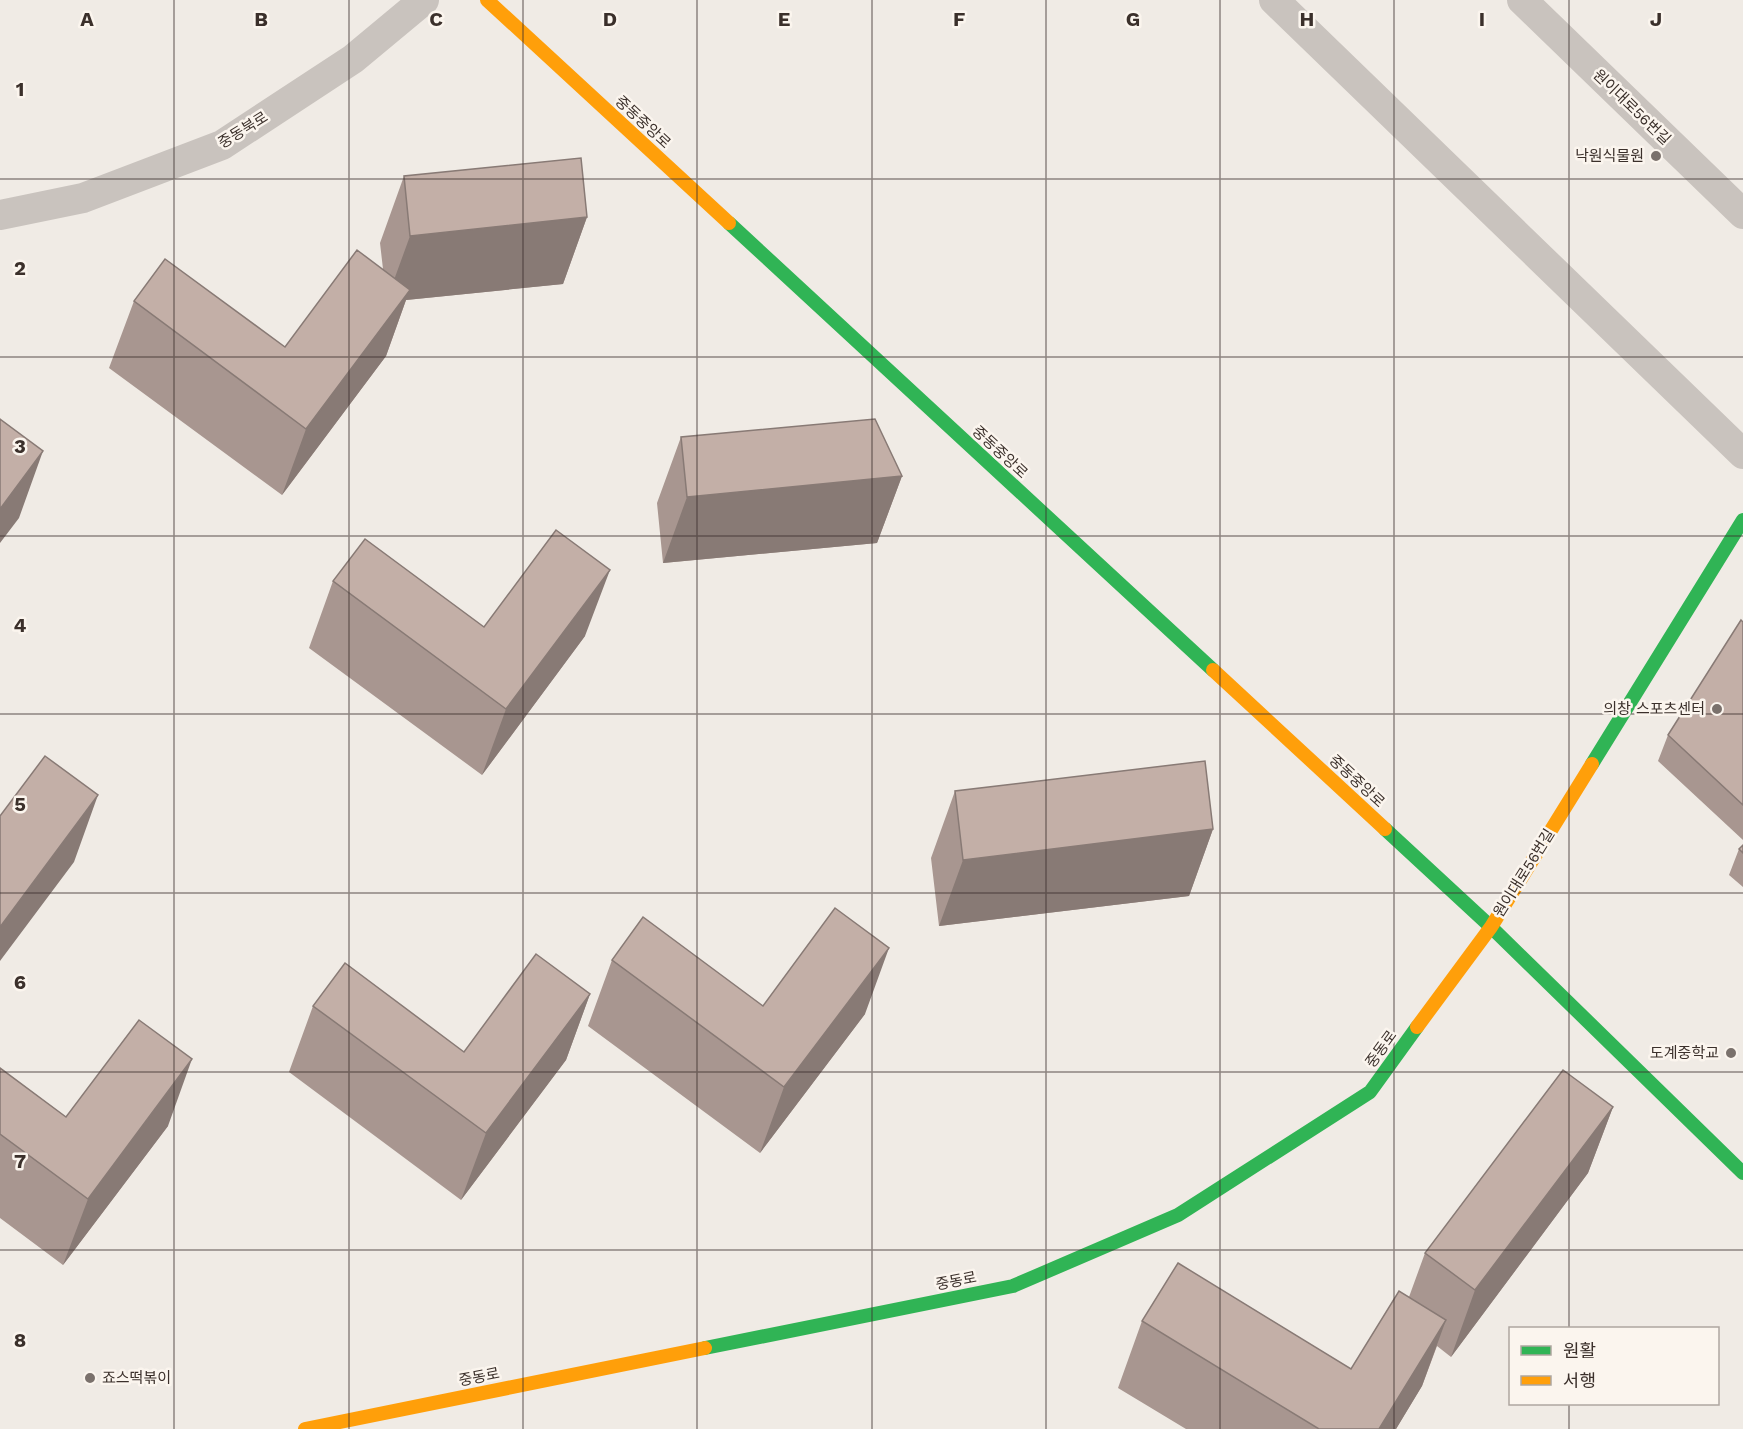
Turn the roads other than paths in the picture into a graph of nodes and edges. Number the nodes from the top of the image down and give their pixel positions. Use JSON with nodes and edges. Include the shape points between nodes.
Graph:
{"nodes":[{"id":1,"x":424,"y":0,"type":"edge"},
{"id":2,"x":487,"y":0,"type":"edge"},
{"id":3,"x":1274,"y":0,"type":"edge"},
{"id":4,"x":1522,"y":0,"type":"edge"},
{"id":5,"x":1743,"y":214,"type":"edge"},
{"id":6,"x":0,"y":215,"type":"edge"},
{"id":7,"x":1743,"y":454,"type":"edge"},
{"id":8,"x":1743,"y":520,"type":"edge"},
{"id":9,"x":1491,"y":927,"type":"junction"},
{"id":10,"x":1743,"y":1173,"type":"edge"},
{"id":11,"x":305,"y":1429,"type":"edge"}],
"edges":[{"from":1,"to":6,"type":"street","name":"중동북로","via":[[353,59],[222,144],[83,198]]},
{"from":2,"to":9,"type":"street","name":"중동중앙로"},
{"from":3,"to":7,"type":"street"},
{"from":4,"to":5,"type":"street","name":"원이대로56번길"},
{"from":8,"to":9,"type":"street","name":"원이대로56번길"},
{"from":9,"to":10,"type":"street","name":"원이대로56번길"},
{"from":9,"to":11,"type":"street","name":"중동로","via":[[1370,1092],[1178,1215],[1013,1286]]}]}
